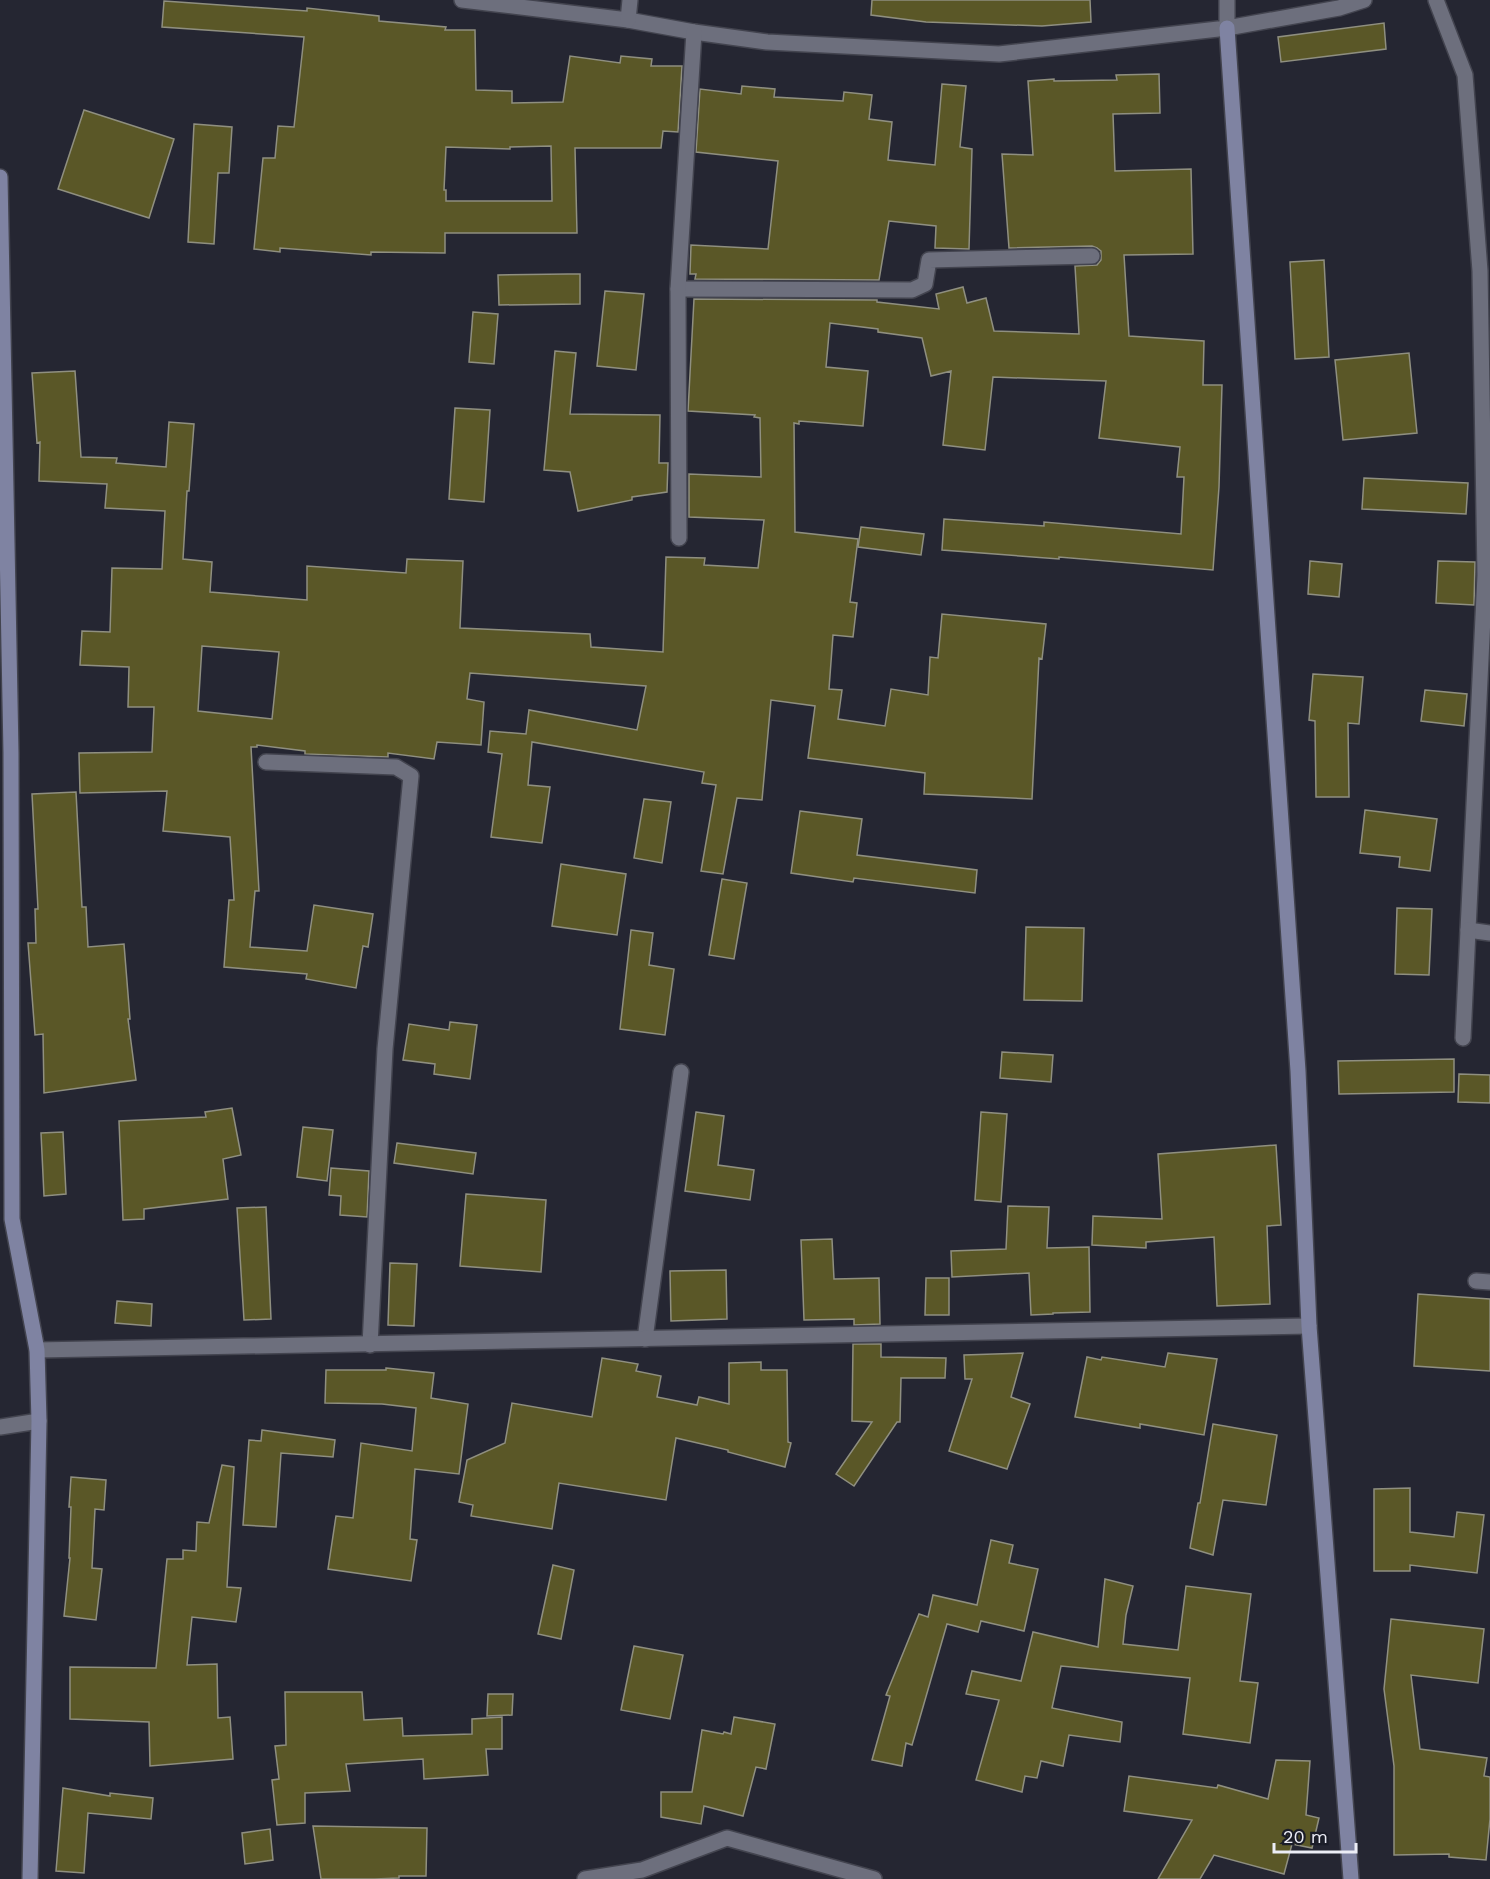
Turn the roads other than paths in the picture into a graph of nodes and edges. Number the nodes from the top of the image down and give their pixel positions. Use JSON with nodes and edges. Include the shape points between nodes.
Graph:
{"nodes":[{"id":1,"x":462,"y":0,"type":"edge"},
{"id":2,"x":630,"y":0,"type":"edge"},
{"id":3,"x":1227,"y":0,"type":"edge"},
{"id":4,"x":1364,"y":0,"type":"edge"},
{"id":5,"x":1436,"y":0,"type":"edge"},
{"id":6,"x":628,"y":20,"type":"junction"},
{"id":7,"x":1227,"y":28,"type":"junction"},
{"id":8,"x":694,"y":32,"type":"junction"},
{"id":9,"x":0,"y":177,"type":"edge"},
{"id":10,"x":1092,"y":256,"type":"dead end"},
{"id":11,"x":678,"y":289,"type":"junction"},
{"id":12,"x":679,"y":538,"type":"dead end"},
{"id":13,"x":6,"y":753,"type":"edge"},
{"id":14,"x":266,"y":762,"type":"dead end"},
{"id":15,"x":1468,"y":930,"type":"junction"},
{"id":16,"x":1490,"y":933,"type":"edge"},
{"id":17,"x":1463,"y":1038,"type":"dead end"},
{"id":18,"x":681,"y":1072,"type":"dead end"},
{"id":19,"x":6,"y":1219,"type":"edge"},
{"id":20,"x":1309,"y":1326,"type":"junction"},
{"id":21,"x":645,"y":1339,"type":"junction"},
{"id":22,"x":369,"y":1345,"type":"junction"},
{"id":23,"x":37,"y":1350,"type":"junction"},
{"id":24,"x":39,"y":1421,"type":"junction"},
{"id":25,"x":0,"y":1427,"type":"edge"},
{"id":26,"x":30,"y":1879,"type":"edge"},
{"id":27,"x":585,"y":1879,"type":"edge"},
{"id":28,"x":874,"y":1879,"type":"edge"},
{"id":29,"x":1351,"y":1879,"type":"edge"}],
"edges":[{"from":1,"to":6,"type":"street"},
{"from":2,"to":6,"type":"street"},
{"from":3,"to":7,"type":"street"},
{"from":4,"to":7,"type":"street"},
{"from":5,"to":15,"type":"street","via":[[1465,75],[1480,271],[1485,575]]},
{"from":6,"to":8,"type":"street"},
{"from":7,"to":8,"type":"street","via":[[999,54],[767,42]]},
{"from":7,"to":20,"type":"street","via":[[1298,1071]]},
{"from":8,"to":11,"type":"street"},
{"from":9,"to":13,"type":"street"},
{"from":10,"to":11,"type":"street","via":[[930,260],[925,284],[912,290]]},
{"from":11,"to":12,"type":"street"},
{"from":13,"to":19,"type":"street"},
{"from":14,"to":22,"type":"street","via":[[396,767],[411,776],[385,1049]]},
{"from":15,"to":16,"type":"street"},
{"from":15,"to":17,"type":"street"},
{"from":18,"to":21,"type":"street"},
{"from":19,"to":23,"type":"street"},
{"from":20,"to":21,"type":"street"},
{"from":20,"to":29,"type":"street"},
{"from":21,"to":22,"type":"street"},
{"from":22,"to":23,"type":"street"},
{"from":23,"to":24,"type":"street"},
{"from":24,"to":25,"type":"street"},
{"from":24,"to":26,"type":"street"},
{"from":27,"to":28,"type":"street","via":[[642,1870],[727,1838]]}]}
